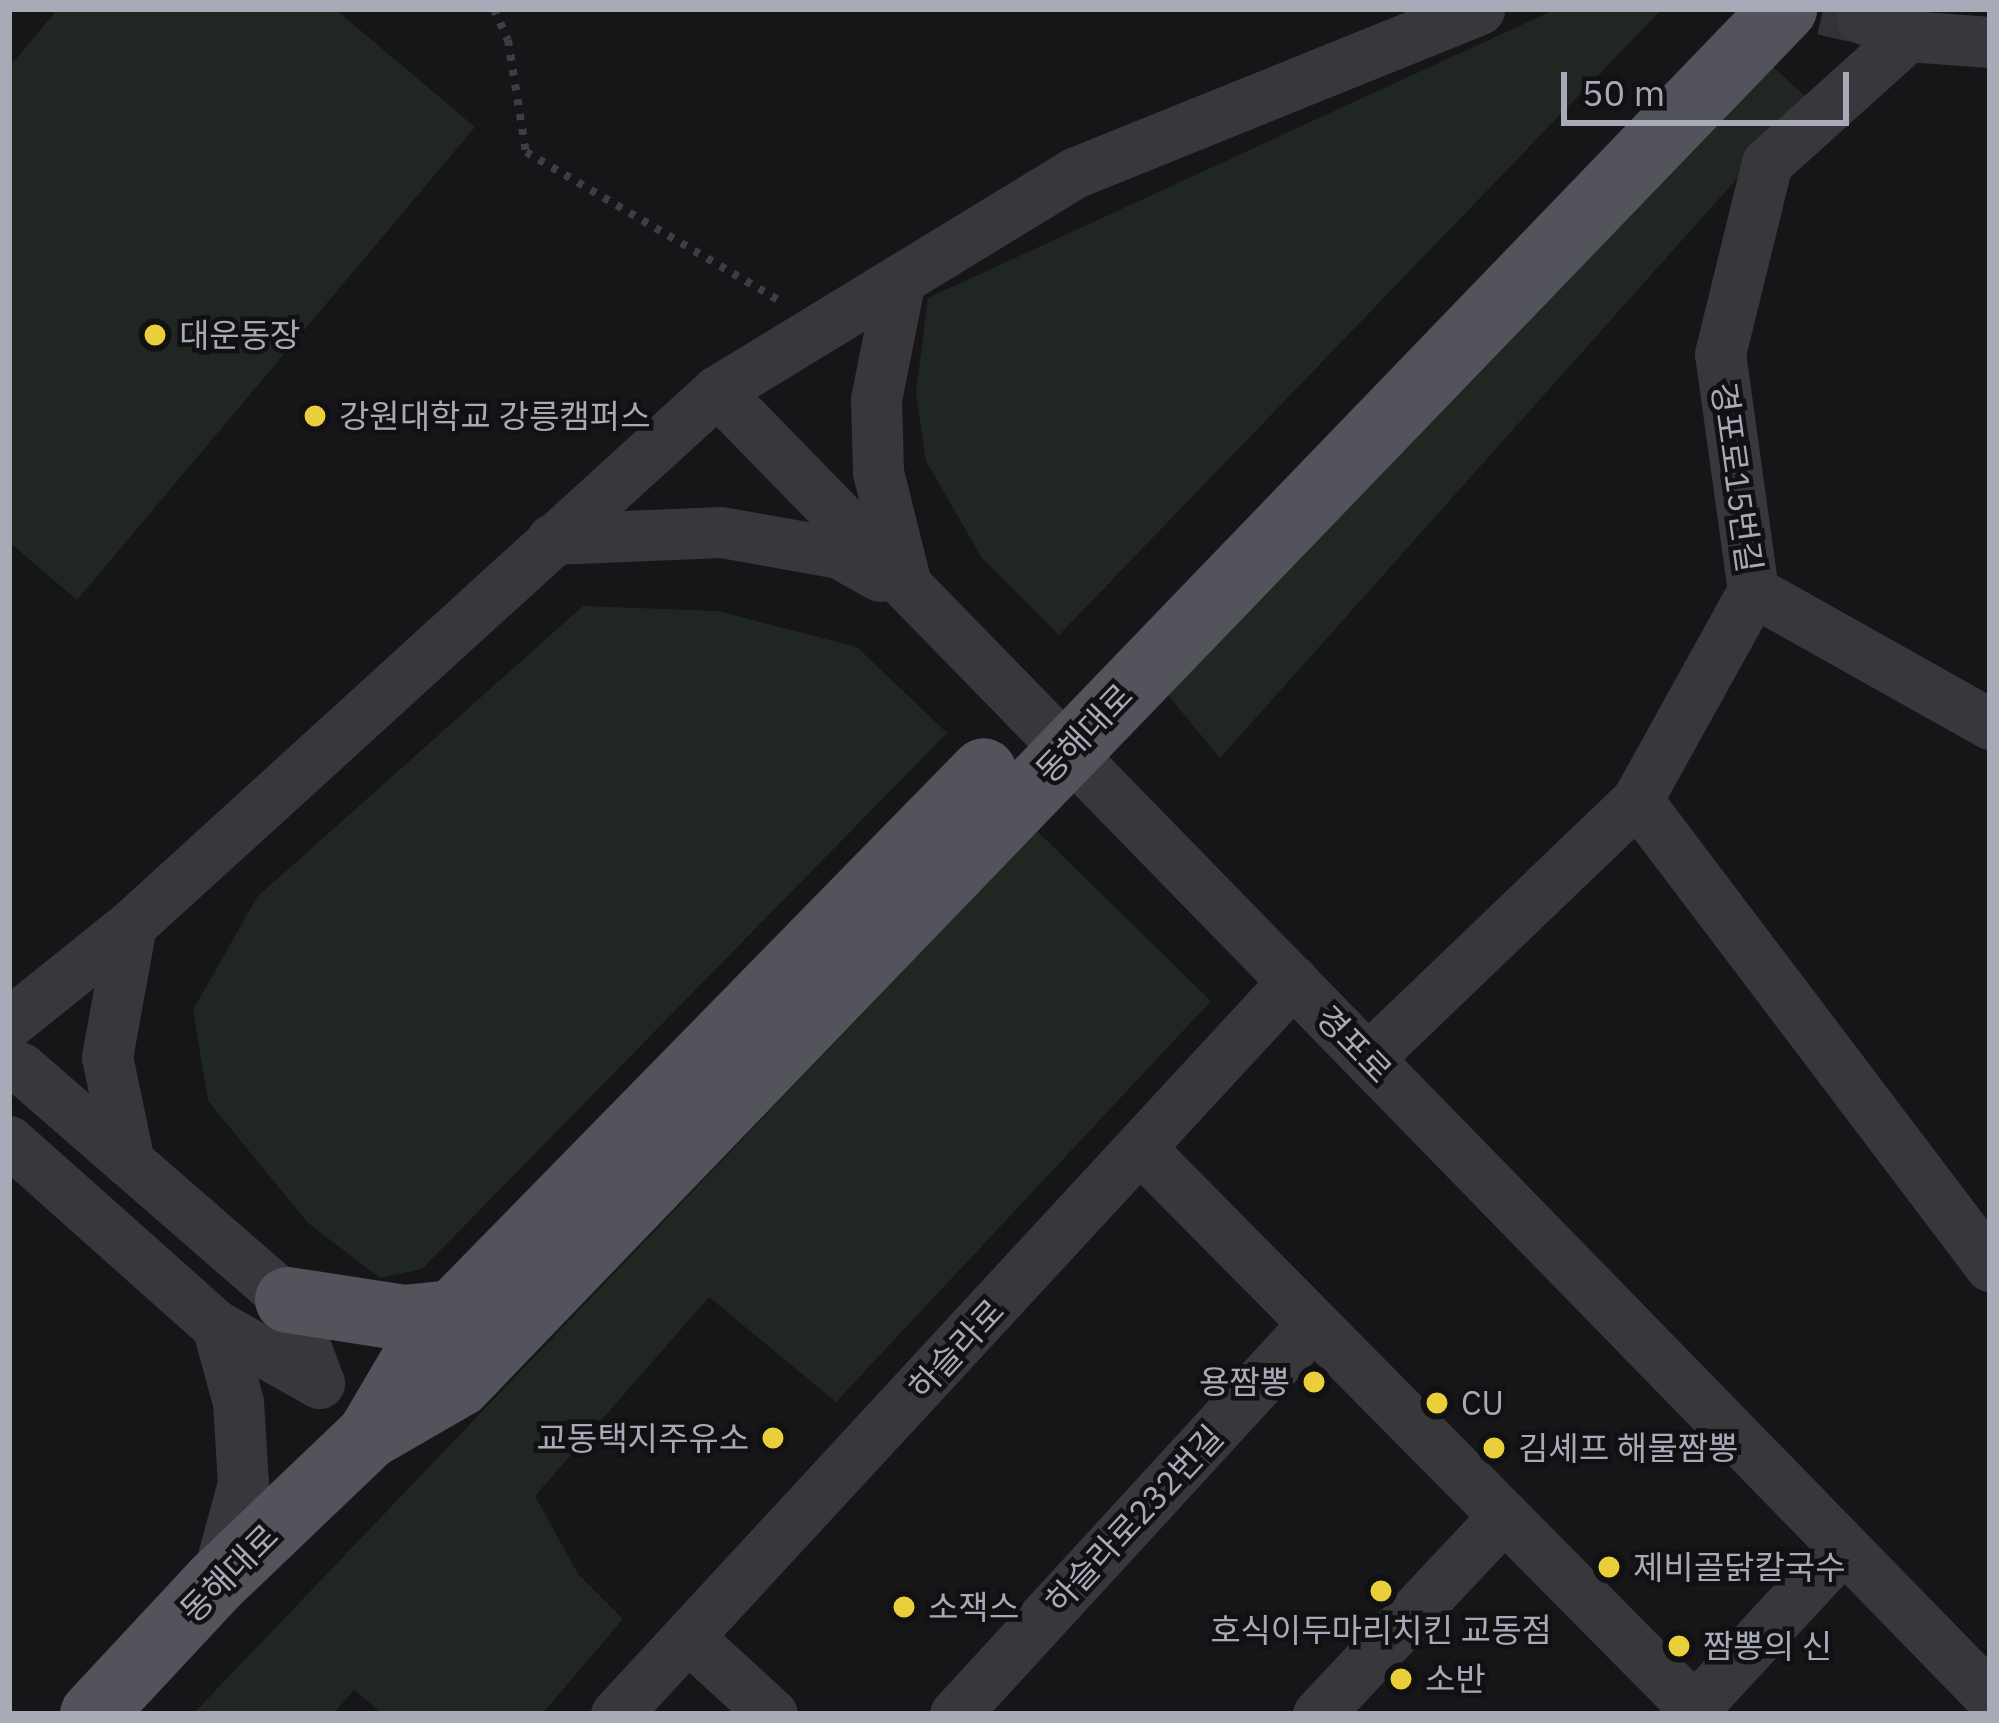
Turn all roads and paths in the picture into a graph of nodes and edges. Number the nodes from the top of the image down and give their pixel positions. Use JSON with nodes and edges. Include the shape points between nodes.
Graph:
{"nodes":[{"id":1,"x":494,"y":9,"type":"edge"},
{"id":2,"x":1725,"y":9,"type":"edge"},
{"id":3,"x":1784,"y":9,"type":"edge"},
{"id":4,"x":1458,"y":13,"type":"edge"},
{"id":5,"x":1990,"y":42,"type":"edge"},
{"id":6,"x":900,"y":280,"type":"junction"},
{"id":7,"x":822,"y":327,"type":"junction"},
{"id":8,"x":717,"y":392,"type":"junction"},
{"id":9,"x":553,"y":539,"type":"junction"},
{"id":10,"x":908,"y":591,"type":"junction"},
{"id":11,"x":1753,"y":591,"type":"junction"},
{"id":12,"x":1121,"y":662,"type":"junction"},
{"id":13,"x":1990,"y":724,"type":"edge"},
{"id":14,"x":990,"y":798,"type":"junction"},
{"id":15,"x":1637,"y":800,"type":"junction"},
{"id":16,"x":130,"y":925,"type":"junction"},
{"id":17,"x":1293,"y":981,"type":"junction"},
{"id":18,"x":12,"y":1052,"type":"edge"},
{"id":19,"x":1368,"y":1058,"type":"junction"},
{"id":20,"x":9,"y":1141,"type":"edge"},
{"id":21,"x":1142,"y":1150,"type":"junction"},
{"id":22,"x":129,"y":1162,"type":"junction"},
{"id":23,"x":1990,"y":1266,"type":"edge"},
{"id":24,"x":288,"y":1300,"type":"junction"},
{"id":25,"x":452,"y":1313,"type":"junction"},
{"id":26,"x":1312,"y":1324,"type":"junction"},
{"id":27,"x":217,"y":1326,"type":"junction"},
{"id":28,"x":319,"y":1383,"type":"junction"},
{"id":29,"x":369,"y":1436,"type":"junction"},
{"id":30,"x":1504,"y":1516,"type":"junction"},
{"id":31,"x":1844,"y":1547,"type":"junction"},
{"id":32,"x":215,"y":1583,"type":"junction"},
{"id":33,"x":688,"y":1637,"type":"junction"},
{"id":34,"x":1990,"y":1696,"type":"edge"},
{"id":35,"x":1694,"y":1712,"type":"edge"},
{"id":36,"x":93,"y":1714,"type":"edge"},
{"id":37,"x":616,"y":1714,"type":"edge"},
{"id":38,"x":772,"y":1714,"type":"edge"},
{"id":39,"x":955,"y":1714,"type":"edge"},
{"id":40,"x":1318,"y":1714,"type":"edge"}],
"edges":[{"from":1,"to":7,"type":"path","via":[[508,40],[526,152]]},
{"from":2,"to":12,"type":"main road","name":"동해대로"},
{"from":3,"to":12,"type":"main road","name":"동해대로"},
{"from":4,"to":6,"type":"street","via":[[1074,172]]},
{"from":5,"to":11,"type":"street","name":"경포로15번길","via":[[1885,27],[1767,163],[1720,354]]},
{"from":6,"to":7,"type":"street"},
{"from":6,"to":10,"type":"street","via":[[876,399],[878,472]]},
{"from":7,"to":8,"type":"street"},
{"from":8,"to":9,"type":"street"},
{"from":8,"to":10,"type":"street","name":"경포로"},
{"from":9,"to":10,"type":"street","via":[[721,532],[839,553]]},
{"from":9,"to":16,"type":"street"},
{"from":10,"to":17,"type":"street","name":"경포로"},
{"from":11,"to":13,"type":"street"},
{"from":11,"to":15,"type":"street","name":"경포로15번길"},
{"from":12,"to":14,"type":"main road","name":"동해대로"},
{"from":14,"to":25,"type":"main road","name":"동해대로"},
{"from":14,"to":29,"type":"main road","name":"동해대로","via":[[459,1384]]},
{"from":15,"to":19,"type":"street","name":"경포로15번길"},
{"from":15,"to":23,"type":"street"},
{"from":16,"to":18,"type":"street"},
{"from":16,"to":22,"type":"street","via":[[107,1057]]},
{"from":17,"to":19,"type":"street","name":"경포로"},
{"from":17,"to":21,"type":"street","name":"하슬라로"},
{"from":18,"to":22,"type":"street"},
{"from":19,"to":31,"type":"street","name":"경포로"},
{"from":20,"to":27,"type":"street"},
{"from":21,"to":26,"type":"street"},
{"from":21,"to":33,"type":"street","name":"하슬라로"},
{"from":22,"to":24,"type":"street"},
{"from":24,"to":25,"type":"main road","via":[[404,1318]]},
{"from":24,"to":28,"type":"street"},
{"from":25,"to":29,"type":"main road","name":"동해대로","via":[[424,1343]]},
{"from":26,"to":30,"type":"street"},
{"from":26,"to":39,"type":"street","name":"하슬라로232번길"},
{"from":27,"to":28,"type":"street"},
{"from":27,"to":32,"type":"street","via":[[238,1402],[244,1483]]},
{"from":28,"to":29,"type":"street"},
{"from":29,"to":32,"type":"main road","name":"동해대로"},
{"from":30,"to":35,"type":"street"},
{"from":30,"to":40,"type":"street"},
{"from":31,"to":34,"type":"street","name":"경포로"},
{"from":31,"to":35,"type":"street"},
{"from":32,"to":36,"type":"main road","name":"동해대로"},
{"from":33,"to":37,"type":"street","name":"하슬라로"},
{"from":33,"to":38,"type":"street"}]}
